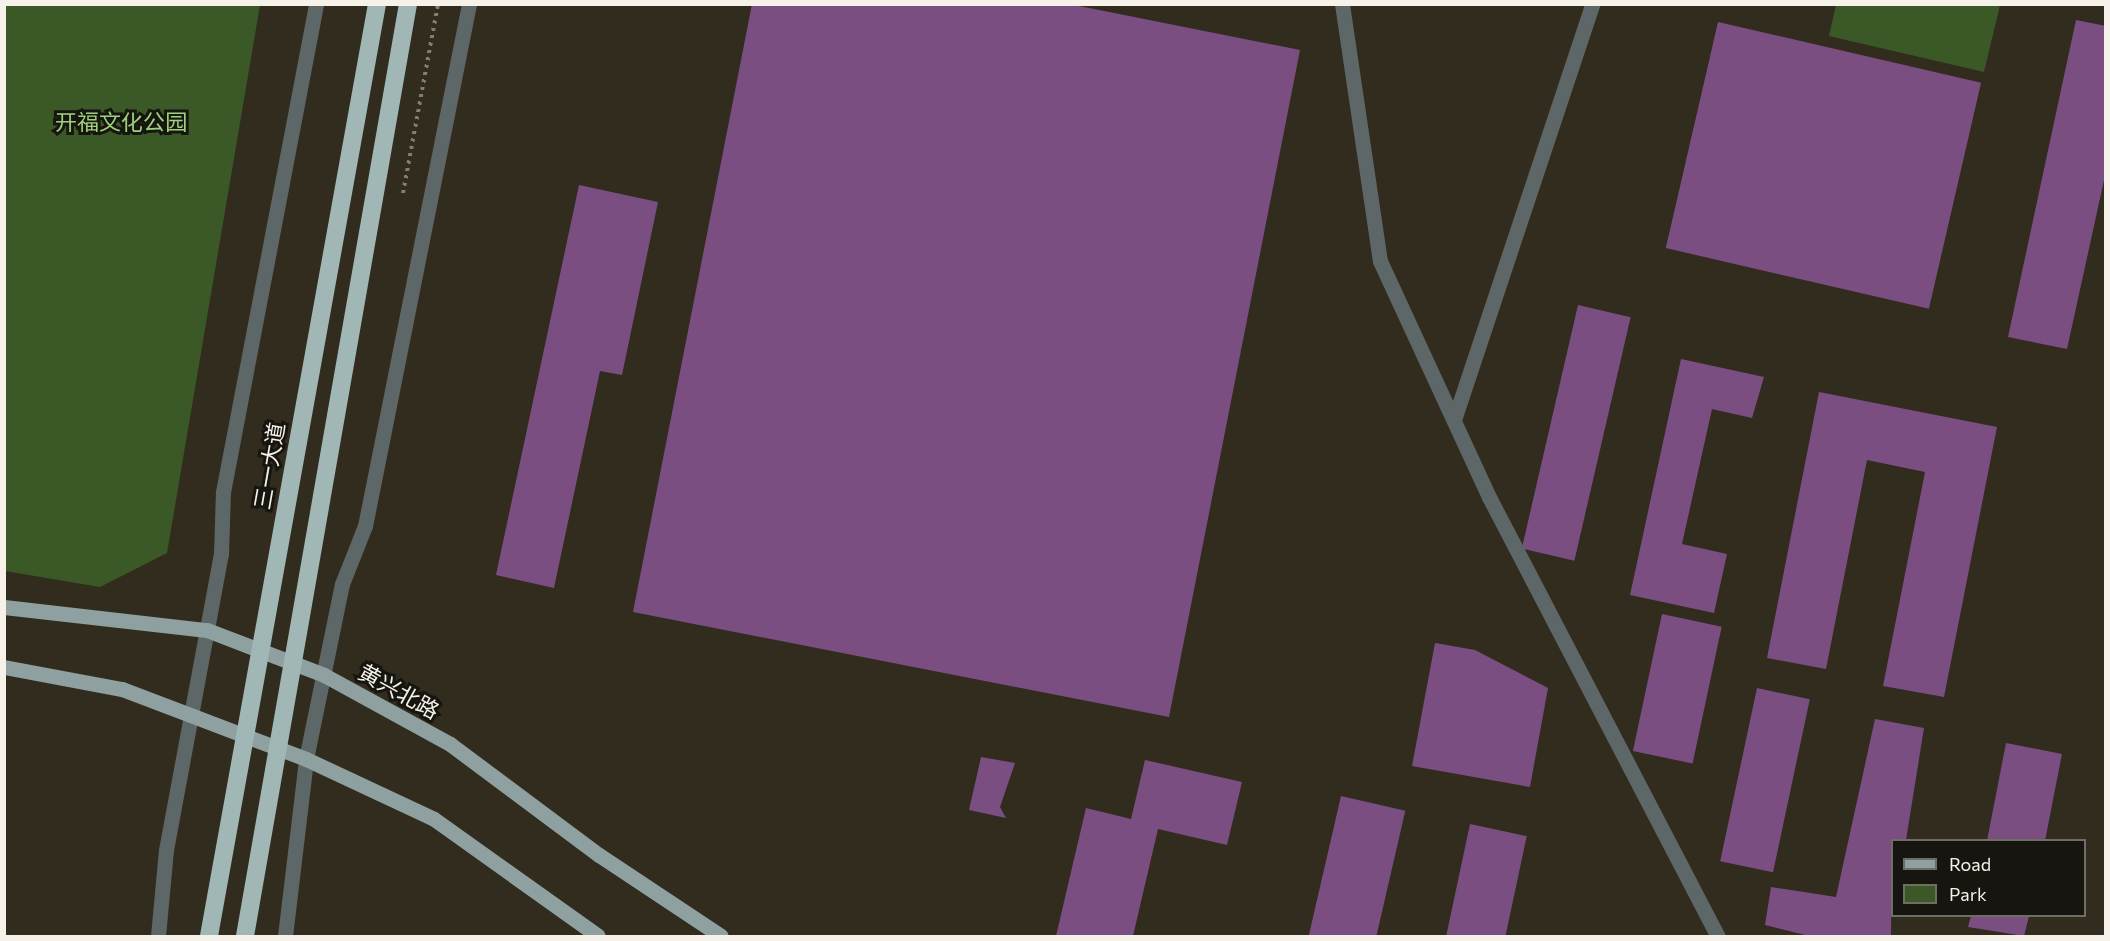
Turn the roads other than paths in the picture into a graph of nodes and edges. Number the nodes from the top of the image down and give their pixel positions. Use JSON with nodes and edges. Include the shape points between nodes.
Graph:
{"nodes":[{"id":1,"x":316,"y":4,"type":"edge"},
{"id":2,"x":377,"y":4,"type":"edge"},
{"id":3,"x":408,"y":4,"type":"edge"},
{"id":4,"x":469,"y":4,"type":"edge"},
{"id":5,"x":1342,"y":4,"type":"edge"},
{"id":6,"x":1592,"y":4,"type":"edge"},
{"id":7,"x":1454,"y":420,"type":"junction"},
{"id":8,"x":4,"y":607,"type":"edge"},
{"id":9,"x":207,"y":630,"type":"junction"},
{"id":10,"x":4,"y":668,"type":"edge"},
{"id":11,"x":324,"y":675,"type":"junction"},
{"id":12,"x":190,"y":711,"type":"junction"},
{"id":13,"x":306,"y":759,"type":"junction"},
{"id":14,"x":158,"y":936,"type":"edge"},
{"id":15,"x":209,"y":936,"type":"edge"},
{"id":16,"x":245,"y":936,"type":"edge"},
{"id":17,"x":285,"y":936,"type":"edge"},
{"id":18,"x":598,"y":936,"type":"edge"},
{"id":19,"x":722,"y":936,"type":"edge"},
{"id":20,"x":1718,"y":936,"type":"edge"}],
"edges":[{"from":1,"to":9,"type":"street","via":[[224,492],[221,554]]},
{"from":2,"to":15,"type":"highway","name":"三一大道"},
{"from":3,"to":16,"type":"highway"},
{"from":4,"to":11,"type":"street","via":[[365,526],[342,584]]},
{"from":5,"to":7,"type":"street","via":[[1380,261]]},
{"from":6,"to":7,"type":"street"},
{"from":7,"to":20,"type":"street"},
{"from":8,"to":9,"type":"main road","name":"黄兴北路"},
{"from":9,"to":11,"type":"main road","name":"黄兴北路"},
{"from":9,"to":12,"type":"street"},
{"from":10,"to":12,"type":"main road","via":[[62,675]]},
{"from":11,"to":13,"type":"street"},
{"from":11,"to":19,"type":"main road","name":"黄兴北路","via":[[450,744],[599,855]]},
{"from":12,"to":13,"type":"main road"},
{"from":12,"to":14,"type":"street"},
{"from":13,"to":17,"type":"street"},
{"from":13,"to":18,"type":"main road","via":[[434,819]]}]}
